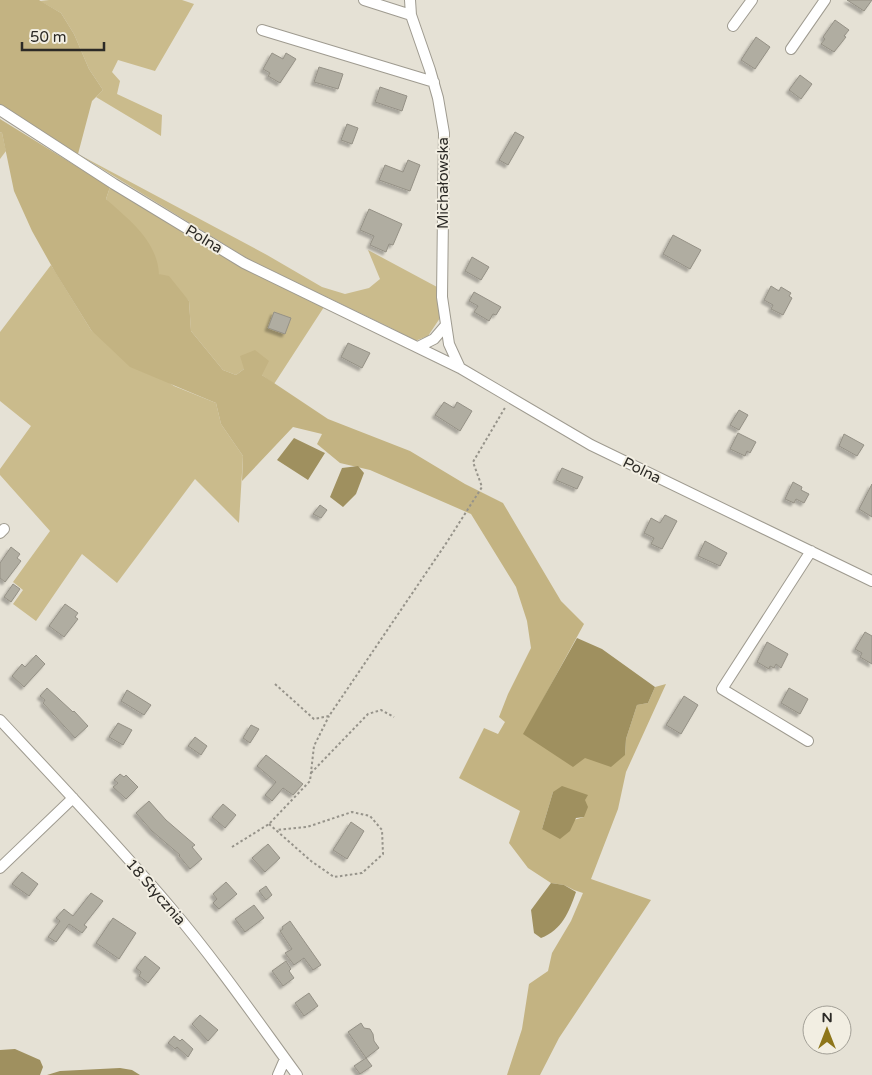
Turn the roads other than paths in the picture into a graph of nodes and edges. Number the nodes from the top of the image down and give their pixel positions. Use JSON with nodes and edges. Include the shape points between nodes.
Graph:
{"nodes":[{"id":1,"x":364,"y":0,"type":"edge"},
{"id":2,"x":410,"y":0,"type":"edge"},
{"id":3,"x":752,"y":0,"type":"edge"},
{"id":4,"x":825,"y":0,"type":"edge"},
{"id":5,"x":411,"y":14,"type":"junction"},
{"id":6,"x":733,"y":26,"type":"dead end"},
{"id":7,"x":262,"y":30,"type":"dead end"},
{"id":8,"x":791,"y":49,"type":"dead end"},
{"id":9,"x":434,"y":82,"type":"junction"},
{"id":10,"x":0,"y":110,"type":"edge"},
{"id":11,"x":446,"y":325,"type":"junction"},
{"id":12,"x":418,"y":347,"type":"junction"},
{"id":13,"x":460,"y":368,"type":"junction"},
{"id":14,"x":811,"y":551,"type":"junction"},
{"id":15,"x":872,"y":581,"type":"edge"},
{"id":16,"x":0,"y":720,"type":"edge"},
{"id":17,"x":808,"y":741,"type":"dead end"},
{"id":18,"x":73,"y":798,"type":"junction"},
{"id":19,"x":0,"y":868,"type":"edge"},
{"id":20,"x":285,"y":1059,"type":"junction"},
{"id":21,"x":278,"y":1075,"type":"edge"},
{"id":22,"x":297,"y":1075,"type":"edge"}],
"edges":[{"from":1,"to":5,"type":"street"},
{"from":2,"to":5,"type":"street","name":"Michałowska"},
{"from":3,"to":6,"type":"street"},
{"from":4,"to":8,"type":"street"},
{"from":5,"to":9,"type":"street","name":"Michałowska"},
{"from":7,"to":9,"type":"street"},
{"from":9,"to":11,"type":"street","name":"Michałowska","via":[[444,133],[442,297]]},
{"from":10,"to":12,"type":"street","name":"Polna","via":[[244,263]]},
{"from":11,"to":12,"type":"street","via":[[434,339]]},
{"from":11,"to":13,"type":"street","name":"Michałowska","via":[[449,344]]},
{"from":12,"to":13,"type":"street","name":"Polna"},
{"from":13,"to":14,"type":"street","name":"Polna","via":[[591,445]]},
{"from":14,"to":15,"type":"street","name":"Polna"},
{"from":14,"to":17,"type":"street","via":[[722,689]]},
{"from":16,"to":18,"type":"street","name":"18 Stycznia"},
{"from":18,"to":19,"type":"street"},
{"from":18,"to":20,"type":"street","name":"18 Stycznia","via":[[172,909]]},
{"from":20,"to":21,"type":"street"},
{"from":20,"to":22,"type":"street","name":"18 Stycznia"}]}
